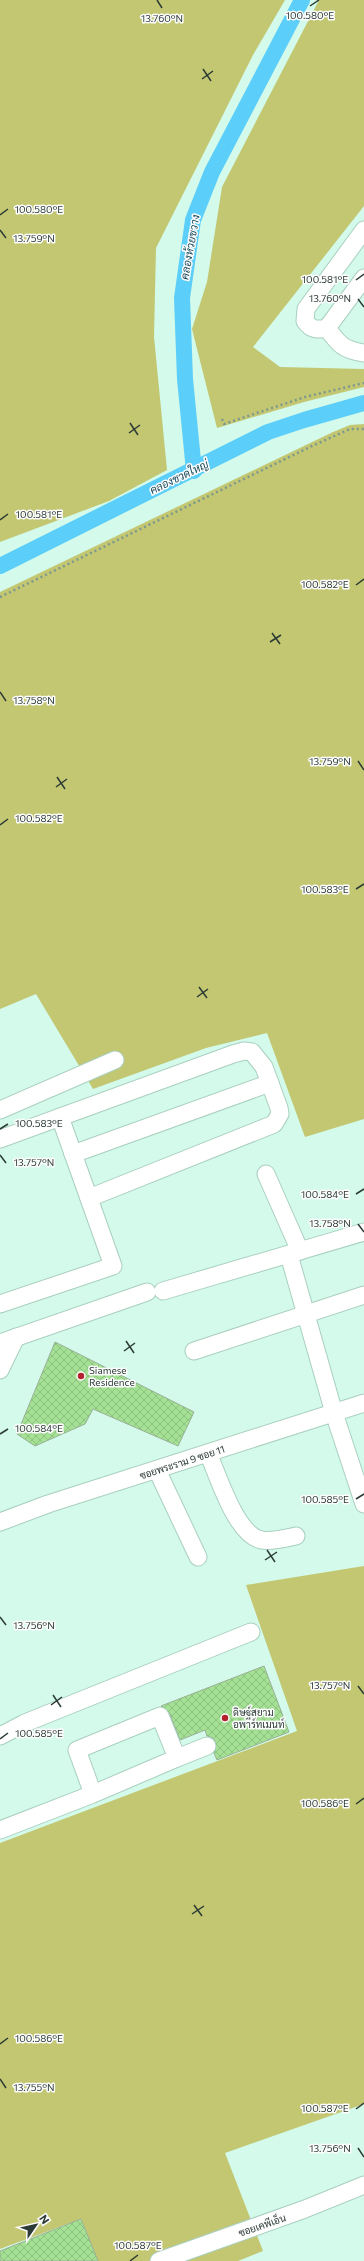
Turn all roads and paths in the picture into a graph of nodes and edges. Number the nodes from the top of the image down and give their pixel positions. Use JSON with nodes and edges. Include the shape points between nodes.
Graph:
{"nodes":[{"id":1,"x":364,"y":230,"type":"edge"},
{"id":2,"x":364,"y":278,"type":"edge"},
{"id":3,"x":328,"y":328,"type":"junction"},
{"id":4,"x":364,"y":353,"type":"edge"},
{"id":5,"x":364,"y":383,"type":"edge"},
{"id":6,"x":222,"y":419,"type":"dead end"},
{"id":7,"x":364,"y":429,"type":"edge"},
{"id":8,"x":0,"y":597,"type":"edge"},
{"id":9,"x":115,"y":1060,"type":"dead end"},
{"id":10,"x":270,"y":1083,"type":"junction"},
{"id":11,"x":0,"y":1110,"type":"edge"},
{"id":12,"x":60,"y":1117,"type":"junction"},
{"id":13,"x":0,"y":1139,"type":"edge"},
{"id":14,"x":73,"y":1154,"type":"junction"},
{"id":15,"x":266,"y":1174,"type":"dead end"},
{"id":16,"x":88,"y":1198,"type":"junction"},
{"id":17,"x":364,"y":1232,"type":"edge"},
{"id":18,"x":295,"y":1253,"type":"junction"},
{"id":19,"x":364,"y":1295,"type":"edge"},
{"id":20,"x":0,"y":1304,"type":"edge"},
{"id":21,"x":306,"y":1314,"type":"junction"},
{"id":22,"x":8,"y":1340,"type":"edge"},
{"id":23,"x":194,"y":1351,"type":"dead end"},
{"id":24,"x":0,"y":1370,"type":"edge"},
{"id":25,"x":364,"y":1403,"type":"edge"},
{"id":26,"x":334,"y":1413,"type":"junction"},
{"id":27,"x":208,"y":1453,"type":"junction"},
{"id":28,"x":157,"y":1470,"type":"junction"},
{"id":29,"x":364,"y":1504,"type":"edge"},
{"id":30,"x":0,"y":1522,"type":"edge"},
{"id":31,"x":296,"y":1536,"type":"dead end"},
{"id":32,"x":198,"y":1557,"type":"dead end"},
{"id":33,"x":252,"y":1632,"type":"dead end"},
{"id":34,"x":0,"y":1736,"type":"edge"},
{"id":35,"x":207,"y":1746,"type":"dead end"},
{"id":36,"x":177,"y":1758,"type":"junction"},
{"id":37,"x":93,"y":1794,"type":"junction"},
{"id":38,"x":0,"y":1830,"type":"edge"},
{"id":39,"x":364,"y":2185,"type":"edge"},
{"id":40,"x":159,"y":2261,"type":"edge"}],
"edges":[{"from":1,"to":3,"type":"street","via":[[306,309],[305,321],[309,327],[317,330]]},
{"from":2,"to":3,"type":"street"},
{"from":3,"to":4,"type":"street","via":[[338,344],[352,351]]},
{"from":5,"to":6,"type":"path","via":[[305,397],[224,424]]},
{"from":7,"to":8,"type":"path","via":[[350,429],[312,446]]},
{"from":9,"to":11,"type":"street"},
{"from":10,"to":12,"type":"street","via":[[264,1067],[252,1052],[244,1051]]},
{"from":10,"to":14,"type":"street"},
{"from":10,"to":16,"type":"street","via":[[280,1114],[274,1124]]},
{"from":12,"to":13,"type":"street"},
{"from":12,"to":14,"type":"street"},
{"from":14,"to":16,"type":"street"},
{"from":15,"to":18,"type":"street"},
{"from":16,"to":20,"type":"street","via":[[113,1266]]},
{"from":17,"to":18,"type":"street"},
{"from":18,"to":21,"type":"street"},
{"from":18,"to":22,"type":"street","via":[[155,1291]]},
{"from":19,"to":21,"type":"street"},
{"from":21,"to":23,"type":"street"},
{"from":21,"to":26,"type":"street"},
{"from":22,"to":24,"type":"street"},
{"from":25,"to":26,"type":"street","name":"ซอยพระราม 9 ซอย 11"},
{"from":26,"to":27,"type":"street","name":"ซอยพระราม 9 ซอย 11"},
{"from":26,"to":29,"type":"street"},
{"from":27,"to":28,"type":"street","name":"ซอยพระราม 9 ซอย 11"},
{"from":27,"to":31,"type":"street","via":[[238,1521],[248,1535],[262,1540]]},
{"from":28,"to":30,"type":"street","name":"ซอยพระราม 9 ซอย 11"},
{"from":28,"to":32,"type":"street"},
{"from":33,"to":34,"type":"street","via":[[25,1723]]},
{"from":35,"to":36,"type":"street"},
{"from":36,"to":37,"type":"street"},
{"from":36,"to":37,"type":"street","via":[[160,1716],[77,1750]]},
{"from":37,"to":38,"type":"street"},
{"from":39,"to":40,"type":"street","name":"ซอยเคพีเอ็น"}]}
